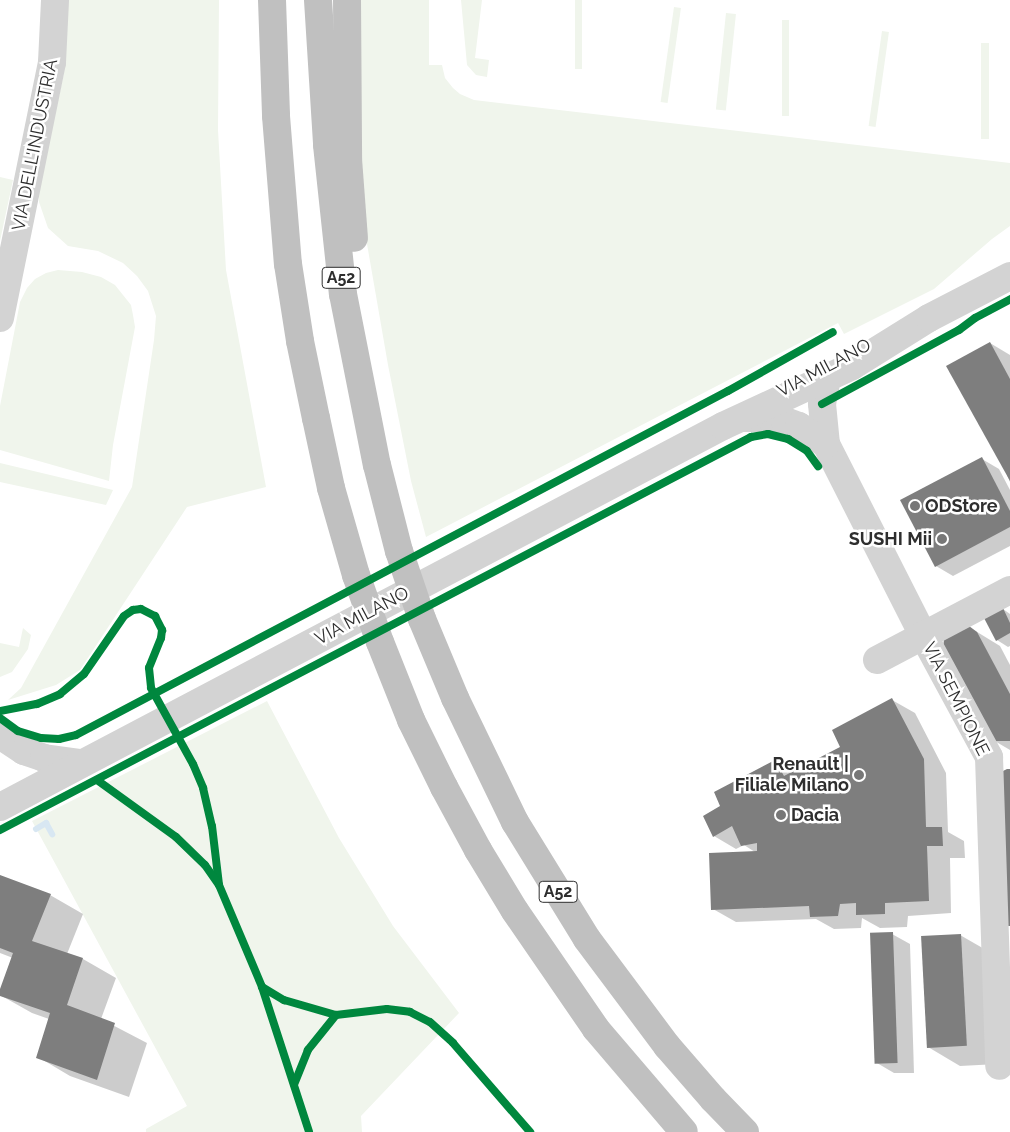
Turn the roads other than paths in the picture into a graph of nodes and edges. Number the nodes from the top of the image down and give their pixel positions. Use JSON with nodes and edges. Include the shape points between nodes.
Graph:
{"nodes":[{"id":1,"x":55,"y":0,"type":"edge"},
{"id":2,"x":263,"y":0,"type":"edge"},
{"id":3,"x":272,"y":0,"type":"edge"},
{"id":4,"x":318,"y":0,"type":"edge"},
{"id":5,"x":347,"y":0,"type":"edge"},
{"id":6,"x":276,"y":116,"type":"junction"},
{"id":7,"x":1010,"y":276,"type":"edge"},
{"id":8,"x":0,"y":318,"type":"edge"},
{"id":9,"x":929,"y":318,"type":"junction"},
{"id":10,"x":827,"y":378,"type":"junction"},
{"id":11,"x":731,"y":422,"type":"junction"},
{"id":12,"x":826,"y":444,"type":"junction"},
{"id":13,"x":399,"y":551,"type":"junction"},
{"id":14,"x":1010,"y":590,"type":"edge"},
{"id":15,"x":923,"y":636,"type":"junction"},
{"id":16,"x":877,"y":660,"type":"dead end"},
{"id":17,"x":0,"y":736,"type":"edge"},
{"id":18,"x":999,"y":757,"type":"edge"},
{"id":19,"x":81,"y":763,"type":"junction"},
{"id":20,"x":0,"y":807,"type":"edge"},
{"id":21,"x":999,"y":1066,"type":"dead end"},
{"id":22,"x":684,"y":1132,"type":"edge"},
{"id":23,"x":745,"y":1132,"type":"edge"}],
"edges":[{"from":1,"to":8,"type":"street","name":"VIA DELL'INDUSTRIA","via":[[52,62]]},
{"from":2,"to":6,"type":"highway"},
{"from":3,"to":6,"type":"highway","number":"A52"},
{"from":4,"to":13,"type":"highway","number":"A52","via":[[327,145],[343,294],[377,465]]},
{"from":5,"to":13,"type":"highway","via":[[346,92],[352,218]]},
{"from":6,"to":22,"type":"highway","number":"A52","bridge":true,"via":[[288,264],[300,341],[331,488],[356,575],[411,720],[444,787],[514,911],[596,1029]]},
{"from":7,"to":9,"type":"street","name":"VIA MILANO"},
{"from":9,"to":10,"type":"street","name":"VIA MILANO"},
{"from":9,"to":11,"type":"street","name":"VIA MILANO","via":[[846,353]]},
{"from":10,"to":11,"type":"street","name":"VIA MILANO"},
{"from":10,"to":12,"type":"street","name":"VIA SEMPIONE","via":[[822,404]]},
{"from":11,"to":12,"type":"street","name":"VIA SEMPIONE","via":[[770,418],[785,421]]},
{"from":11,"to":19,"type":"street","name":"VIA MILANO"},
{"from":12,"to":15,"type":"street","name":"VIA SEMPIONE"},
{"from":13,"to":23,"type":"highway","number":"A52","bridge":true,"via":[[454,698],[515,822],[587,939],[667,1046]]},
{"from":14,"to":15,"type":"street"},
{"from":15,"to":16,"type":"street"},
{"from":15,"to":18,"type":"street","name":"VIA SEMPIONE"},
{"from":17,"to":19,"type":"street","via":[[24,751],[44,758]]},
{"from":18,"to":21,"type":"street","name":"VIA SEMPIONE"},
{"from":19,"to":20,"type":"street","name":"VIA MILANO"}]}
